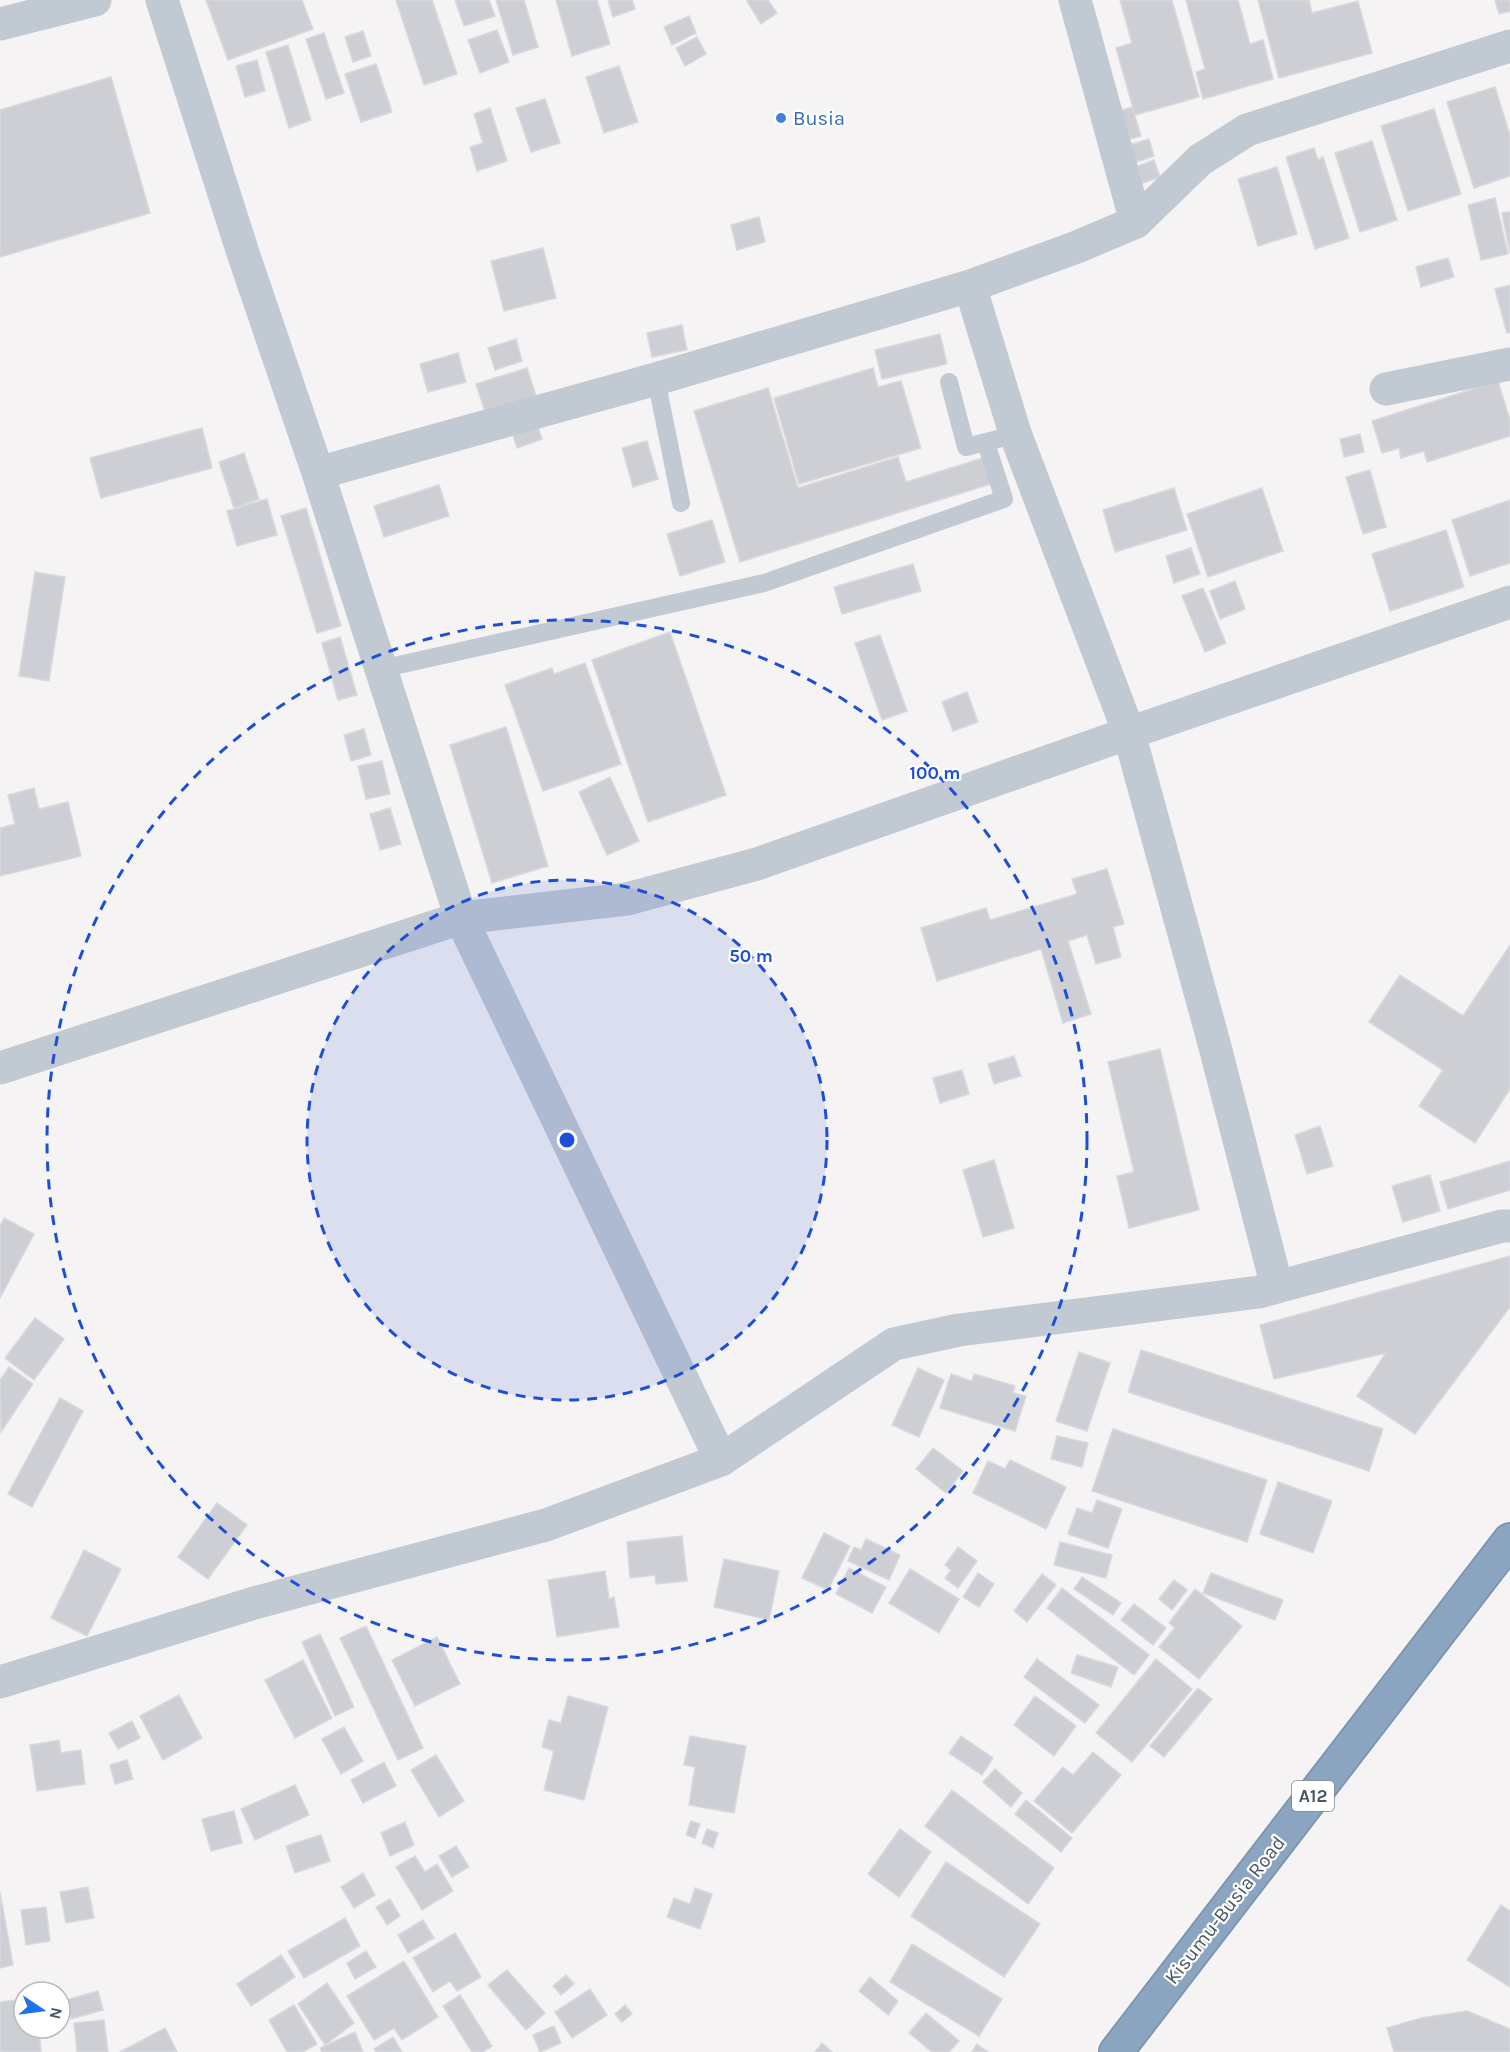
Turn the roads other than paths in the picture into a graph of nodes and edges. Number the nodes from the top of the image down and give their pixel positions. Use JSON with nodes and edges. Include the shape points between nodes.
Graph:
{"nodes":[{"id":1,"x":95,"y":0,"type":"edge"},
{"id":2,"x":162,"y":0,"type":"edge"},
{"id":3,"x":1075,"y":0,"type":"edge"},
{"id":4,"x":0,"y":24,"type":"edge"},
{"id":5,"x":1510,"y":46,"type":"edge"},
{"id":6,"x":1136,"y":222,"type":"junction"},
{"id":7,"x":970,"y":286,"type":"junction"},
{"id":8,"x":1510,"y":364,"type":"edge"},
{"id":9,"x":656,"y":379,"type":"junction"},
{"id":10,"x":949,"y":382,"type":"dead end"},
{"id":11,"x":1386,"y":389,"type":"dead end"},
{"id":12,"x":1001,"y":438,"type":"junction"},
{"id":13,"x":318,"y":473,"type":"junction"},
{"id":14,"x":681,"y":503,"type":"dead end"},
{"id":15,"x":1510,"y":602,"type":"edge"},
{"id":16,"x":381,"y":669,"type":"junction"},
{"id":17,"x":1129,"y":733,"type":"junction"},
{"id":18,"x":460,"y":918,"type":"junction"},
{"id":19,"x":0,"y":1068,"type":"edge"},
{"id":20,"x":1510,"y":1226,"type":"edge"},
{"id":21,"x":1278,"y":1287,"type":"junction"},
{"id":22,"x":721,"y":1460,"type":"junction"},
{"id":23,"x":1510,"y":1540,"type":"edge"},
{"id":24,"x":0,"y":1682,"type":"edge"},
{"id":25,"x":1116,"y":2052,"type":"edge"}],
"edges":[{"from":1,"to":4,"type":"street"},
{"from":2,"to":13,"type":"street"},
{"from":3,"to":6,"type":"street"},
{"from":5,"to":6,"type":"street","via":[[1247,130],[1200,160]]},
{"from":6,"to":7,"type":"street"},
{"from":7,"to":9,"type":"street"},
{"from":7,"to":12,"type":"street"},
{"from":8,"to":11,"type":"street"},
{"from":9,"to":13,"type":"street"},
{"from":9,"to":14,"type":"lane"},
{"from":10,"to":12,"type":"lane","via":[[966,447]]},
{"from":12,"to":16,"type":"lane","via":[[1004,500],[764,583]]},
{"from":12,"to":17,"type":"street"},
{"from":13,"to":16,"type":"street"},
{"from":15,"to":17,"type":"street"},
{"from":16,"to":18,"type":"street"},
{"from":17,"to":18,"type":"street","via":[[735,870],[627,899]]},
{"from":17,"to":21,"type":"street"},
{"from":18,"to":19,"type":"street"},
{"from":18,"to":22,"type":"street"},
{"from":20,"to":21,"type":"street"},
{"from":21,"to":22,"type":"street","via":[[959,1330],[894,1344]]},
{"from":22,"to":24,"type":"street","via":[[546,1525],[254,1603]]},
{"from":23,"to":25,"type":"highway","name":"Kisumu-Busia Road","number":"A12"}]}
